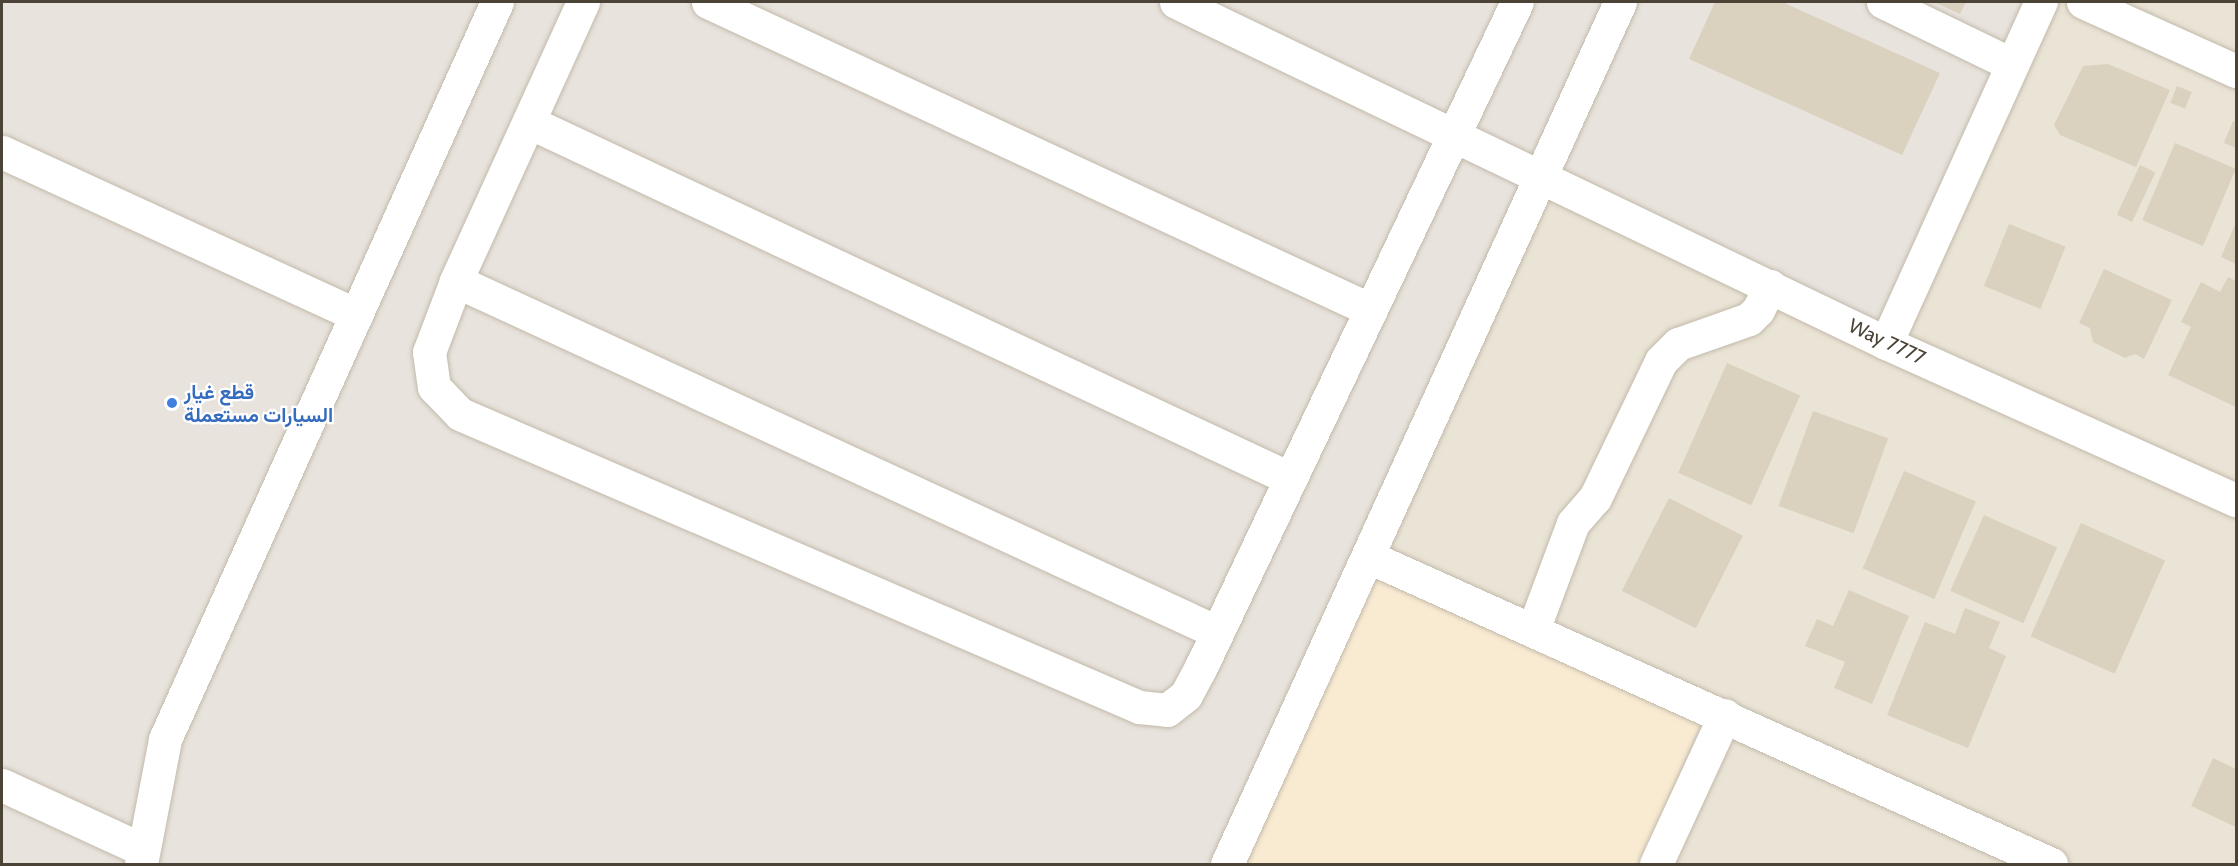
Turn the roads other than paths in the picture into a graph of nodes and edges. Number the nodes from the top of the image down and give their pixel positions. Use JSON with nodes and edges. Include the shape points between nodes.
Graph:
{"nodes":[{"id":1,"x":497,"y":2,"type":"edge"},
{"id":2,"x":583,"y":2,"type":"edge"},
{"id":3,"x":708,"y":2,"type":"edge"},
{"id":4,"x":1176,"y":2,"type":"edge"},
{"id":5,"x":1517,"y":2,"type":"edge"},
{"id":6,"x":1620,"y":2,"type":"edge"},
{"id":7,"x":1883,"y":2,"type":"edge"},
{"id":8,"x":2041,"y":2,"type":"edge"},
{"id":9,"x":2083,"y":2,"type":"edge"},
{"id":10,"x":2012,"y":64,"type":"junction"},
{"id":11,"x":2236,"y":71,"type":"edge"},
{"id":12,"x":529,"y":122,"type":"junction"},
{"id":13,"x":1454,"y":132,"type":"junction"},
{"id":14,"x":2,"y":152,"type":"edge"},
{"id":15,"x":1542,"y":175,"type":"junction"},
{"id":16,"x":456,"y":281,"type":"junction"},
{"id":17,"x":1770,"y":286,"type":"junction"},
{"id":18,"x":1371,"y":310,"type":"junction"},
{"id":19,"x":356,"y":315,"type":"junction"},
{"id":20,"x":1886,"y":343,"type":"junction"},
{"id":21,"x":1291,"y":479,"type":"junction"},
{"id":22,"x":2236,"y":500,"type":"edge"},
{"id":23,"x":1369,"y":557,"type":"junction"},
{"id":24,"x":1533,"y":630,"type":"junction"},
{"id":25,"x":1217,"y":632,"type":"junction"},
{"id":26,"x":1725,"y":715,"type":"junction"},
{"id":27,"x":2,"y":786,"type":"edge"},
{"id":28,"x":142,"y":857,"type":"edge"},
{"id":29,"x":1227,"y":864,"type":"edge"},
{"id":30,"x":1656,"y":864,"type":"edge"},
{"id":31,"x":2051,"y":864,"type":"edge"}],
"edges":[{"from":1,"to":19,"type":"street"},
{"from":2,"to":12,"type":"street"},
{"from":3,"to":18,"type":"street"},
{"from":4,"to":13,"type":"street","name":"Way 7777"},
{"from":5,"to":13,"type":"street"},
{"from":6,"to":15,"type":"street"},
{"from":7,"to":10,"type":"street"},
{"from":8,"to":10,"type":"street"},
{"from":9,"to":11,"type":"street"},
{"from":10,"to":20,"type":"street"},
{"from":12,"to":16,"type":"street"},
{"from":12,"to":21,"type":"street"},
{"from":13,"to":15,"type":"street","name":"Way 7777"},
{"from":13,"to":18,"type":"street"},
{"from":14,"to":19,"type":"street"},
{"from":15,"to":17,"type":"street","name":"Way 7777"},
{"from":15,"to":23,"type":"street"},
{"from":16,"to":25,"type":"street"},
{"from":16,"to":25,"type":"street","via":[[429,352],[434,387],[460,414],[1139,707],[1167,710],[1185,695]]},
{"from":17,"to":20,"type":"street","name":"Way 7777"},
{"from":17,"to":24,"type":"street","via":[[1749,319],[1678,344],[1661,361],[1595,498],[1574,523]]},
{"from":18,"to":21,"type":"street"},
{"from":19,"to":28,"type":"street","via":[[165,740]]},
{"from":20,"to":22,"type":"street","name":"Way 7777"},
{"from":21,"to":25,"type":"street"},
{"from":23,"to":24,"type":"street"},
{"from":23,"to":29,"type":"street"},
{"from":24,"to":26,"type":"street"},
{"from":26,"to":30,"type":"street"},
{"from":26,"to":31,"type":"street"},
{"from":27,"to":28,"type":"street"}]}
